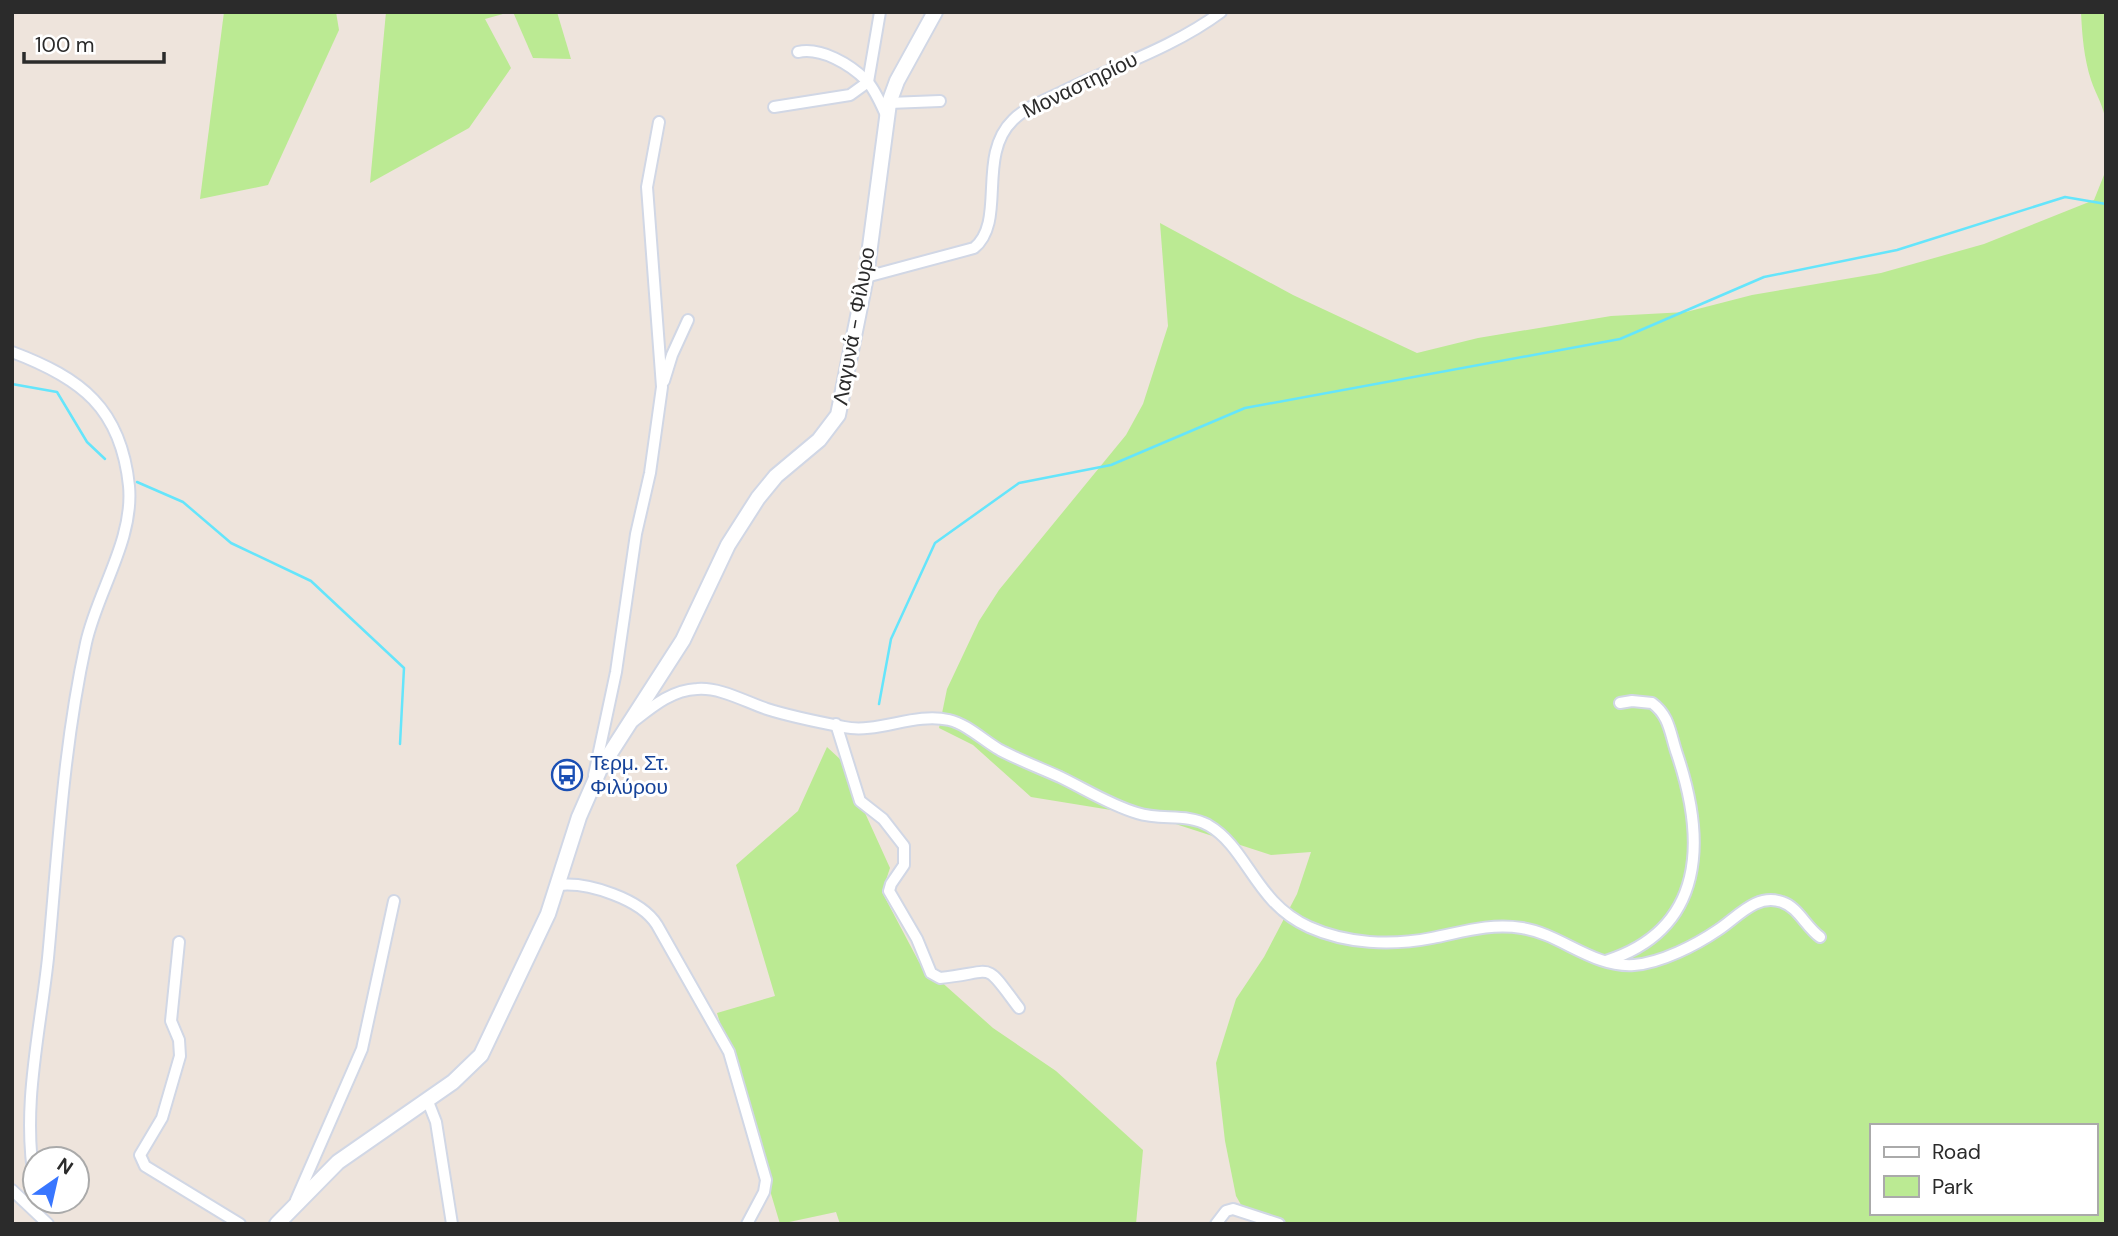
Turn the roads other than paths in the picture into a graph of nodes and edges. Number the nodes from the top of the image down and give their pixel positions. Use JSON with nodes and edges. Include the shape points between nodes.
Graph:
{"nodes":[{"id":1,"x":880,"y":12,"type":"edge"},
{"id":2,"x":935,"y":12,"type":"edge"},
{"id":3,"x":1221,"y":12,"type":"edge"},
{"id":4,"x":797,"y":52,"type":"dead end"},
{"id":5,"x":868,"y":82,"type":"junction"},
{"id":6,"x":940,"y":101,"type":"dead end"},
{"id":7,"x":774,"y":107,"type":"dead end"},
{"id":8,"x":888,"y":109,"type":"junction"},
{"id":9,"x":659,"y":122,"type":"dead end"},
{"id":10,"x":866,"y":277,"type":"junction"},
{"id":11,"x":688,"y":320,"type":"dead end"},
{"id":12,"x":12,"y":352,"type":"edge"},
{"id":13,"x":662,"y":387,"type":"junction"},
{"id":14,"x":1620,"y":703,"type":"dead end"},
{"id":15,"x":629,"y":724,"type":"junction"},
{"id":16,"x":836,"y":724,"type":"junction"},
{"id":17,"x":592,"y":784,"type":"junction"},
{"id":18,"x":559,"y":885,"type":"junction"},
{"id":19,"x":394,"y":901,"type":"dead end"},
{"id":20,"x":1820,"y":936,"type":"dead end"},
{"id":21,"x":178,"y":942,"type":"dead end"},
{"id":22,"x":1606,"y":961,"type":"junction"},
{"id":23,"x":1019,"y":1008,"type":"dead end"},
{"id":24,"x":427,"y":1099,"type":"junction"},
{"id":25,"x":32,"y":1145,"type":"edge"},
{"id":26,"x":295,"y":1203,"type":"junction"},
{"id":27,"x":240,"y":1224,"type":"edge"},
{"id":28,"x":277,"y":1224,"type":"edge"},
{"id":29,"x":452,"y":1224,"type":"edge"},
{"id":30,"x":747,"y":1224,"type":"edge"},
{"id":31,"x":1216,"y":1224,"type":"edge"},
{"id":32,"x":1279,"y":1224,"type":"edge"}],
"edges":[{"from":1,"to":5,"type":"street"},
{"from":2,"to":8,"type":"street","name":"Λαγυνά - Φίλυρο","via":[[897,82]]},
{"from":3,"to":10,"type":"street","name":"Μοναστηρίου","via":[[1178,39],[1012,120],[993,155],[988,225],[974,248]]},
{"from":4,"to":5,"type":"street","via":[[817,51]]},
{"from":5,"to":7,"type":"street","via":[[850,95]]},
{"from":5,"to":8,"type":"street"},
{"from":6,"to":8,"type":"street"},
{"from":8,"to":10,"type":"street","name":"Λαγυνά - Φίλυρο"},
{"from":9,"to":13,"type":"street","via":[[647,187]]},
{"from":10,"to":15,"type":"street","name":"Λαγυνά - Φίλυρο","via":[[838,415],[819,440],[776,475],[758,498],[728,545],[684,640]]},
{"from":11,"to":13,"type":"street"},
{"from":12,"to":25,"type":"street","via":[[59,373],[92,395],[115,435],[129,490],[119,545],[87,636],[66,752],[29,1115]]},
{"from":13,"to":17,"type":"street","via":[[616,672]]},
{"from":14,"to":22,"type":"street","via":[[1652,703],[1669,722],[1689,800],[1695,854],[1681,902],[1663,932],[1628,954]]},
{"from":15,"to":16,"type":"street","via":[[661,700],[702,688],[790,716]]},
{"from":15,"to":17,"type":"street","name":"Λαγυνά - Φίλυρο"},
{"from":16,"to":22,"type":"street","via":[[871,728],[948,720],[1018,759],[1136,813],[1203,822],[1220,834],[1281,911],[1321,932],[1403,943],[1478,926],[1515,927],[1540,931]]},
{"from":16,"to":23,"type":"street","via":[[856,794],[904,846],[904,865],[890,891],[931,973],[940,978],[986,971],[998,977]]},
{"from":17,"to":18,"type":"street","name":"Λαγυνά - Φίλυρο"},
{"from":18,"to":24,"type":"street","name":"Λαγυνά - Φίλυρο","via":[[485,1048],[460,1077]]},
{"from":18,"to":30,"type":"street","via":[[583,884],[644,910],[711,1019],[729,1052],[763,1163],[764,1192]]},
{"from":19,"to":26,"type":"street","via":[[362,1049]]},
{"from":20,"to":22,"type":"street","via":[[1790,905],[1760,901],[1718,930],[1669,954],[1640,964]]},
{"from":21,"to":27,"type":"street","via":[[171,1021],[180,1056],[162,1118],[140,1155],[145,1166]]},
{"from":24,"to":26,"type":"street","name":"Λαγυνά - Φίλυρο","via":[[338,1162]]},
{"from":24,"to":29,"type":"street","via":[[436,1122]]},
{"from":26,"to":28,"type":"street","name":"Λαγυνά - Φίλυρο"},
{"from":31,"to":32,"type":"street","via":[[1233,1209]]}]}
